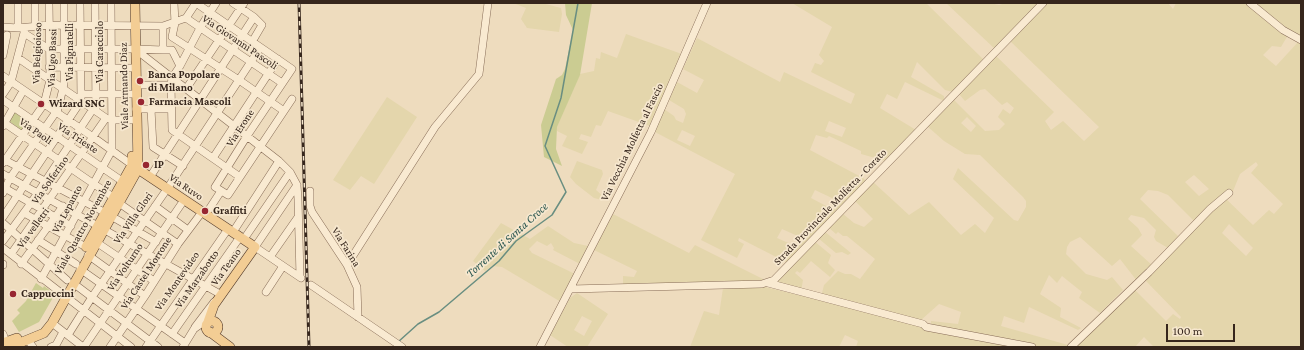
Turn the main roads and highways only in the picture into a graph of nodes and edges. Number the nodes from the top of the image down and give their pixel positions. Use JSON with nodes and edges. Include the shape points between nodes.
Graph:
{"nodes":[{"id":1,"x":130,"y":3,"type":"edge"},
{"id":2,"x":135,"y":3,"type":"edge"},
{"id":3,"x":133,"y":26,"type":"junction"},
{"id":4,"x":133,"y":49,"type":"junction"},
{"id":5,"x":135,"y":167,"type":"junction"},
{"id":6,"x":116,"y":200,"type":"junction"},
{"id":7,"x":100,"y":227,"type":"junction"},
{"id":8,"x":255,"y":247,"type":"joint"},
{"id":9,"x":87,"y":251,"type":"junction"},
{"id":10,"x":63,"y":296,"type":"junction"},
{"id":11,"x":6,"y":343,"type":"edge"},
{"id":12,"x":30,"y":344,"type":"edge"},
{"id":13,"x":229,"y":347,"type":"edge"}],
"edges":[{"from":1,"to":3,"type":"main road"},
{"from":2,"to":3,"type":"main road"},
{"from":3,"to":4,"type":"main road"},
{"from":4,"to":5,"type":"main road","name":"Viale Armando Diaz","via":[[137,138]]},
{"from":4,"to":5,"type":"main road","via":[[131,68]]},
{"from":5,"to":6,"type":"main road","name":"Viale Quattro Novembre"},
{"from":5,"to":6,"type":"main road","name":"Viale Quattro Novembre","via":[[122,181]]},
{"from":5,"to":8,"type":"main road","name":"Via Ruvo"},
{"from":6,"to":7,"type":"main road","name":"Viale Quattro Novembre"},
{"from":7,"to":9,"type":"main road","name":"Viale Quattro Novembre"},
{"from":7,"to":9,"type":"main road","name":"Viale Quattro Novembre","via":[[96,242]]},
{"from":8,"to":13,"type":"main road","name":"Via Teano","via":[[217,300],[211,326]]},
{"from":9,"to":10,"type":"main road","name":"Viale Quattro Novembre"},
{"from":10,"to":11,"type":"main road","name":"Viale Quattro Novembre","via":[[40,329]]},
{"from":10,"to":12,"type":"main road","name":"Viale Quattro Novembre","via":[[52,323]]},
{"from":11,"to":12,"type":"main road","name":"Viale Quattro Novembre"}]}
